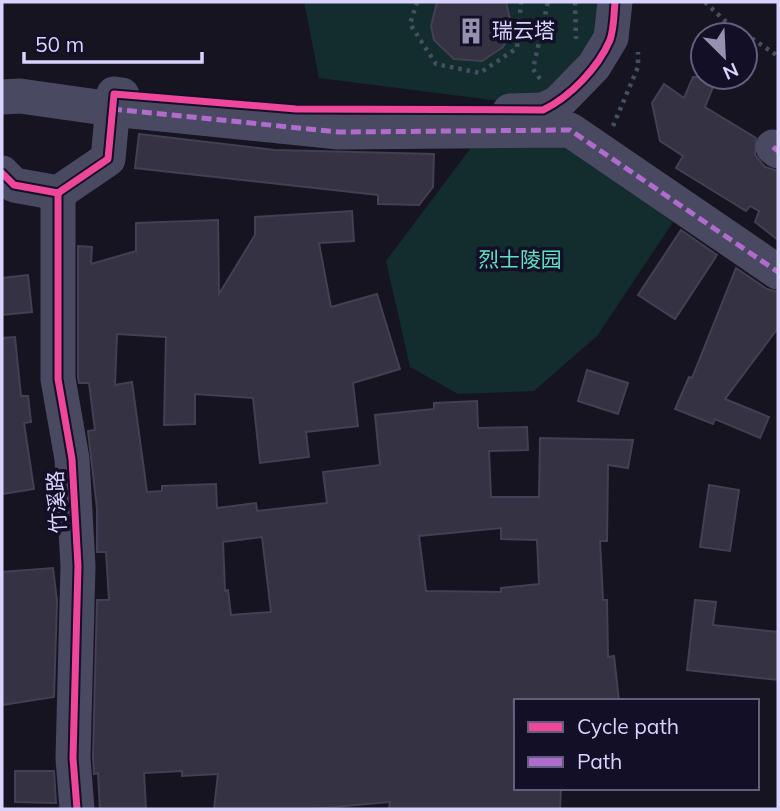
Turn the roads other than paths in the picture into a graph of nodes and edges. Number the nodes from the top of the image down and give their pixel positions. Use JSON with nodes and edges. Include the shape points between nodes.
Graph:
{"nodes":[{"id":1,"x":615,"y":2,"type":"edge"},
{"id":2,"x":2,"y":97,"type":"edge"},
{"id":3,"x":112,"y":109,"type":"junction"},
{"id":4,"x":2,"y":173,"type":"edge"},
{"id":5,"x":58,"y":193,"type":"junction"},
{"id":6,"x":778,"y":272,"type":"edge"},
{"id":7,"x":77,"y":809,"type":"edge"}],
"edges":[{"from":1,"to":3,"type":"street","via":[[611,38],[594,66],[558,103],[543,110],[296,109],[114,94]]},
{"from":2,"to":3,"type":"street"},
{"from":3,"to":5,"type":"street","via":[[108,159]]},
{"from":3,"to":6,"type":"street","via":[[339,132],[570,130]]},
{"from":4,"to":5,"type":"street","via":[[14,185]]},
{"from":5,"to":7,"type":"street","name":"竹溪路","via":[[58,379],[72,459],[78,566],[73,758]]}]}
